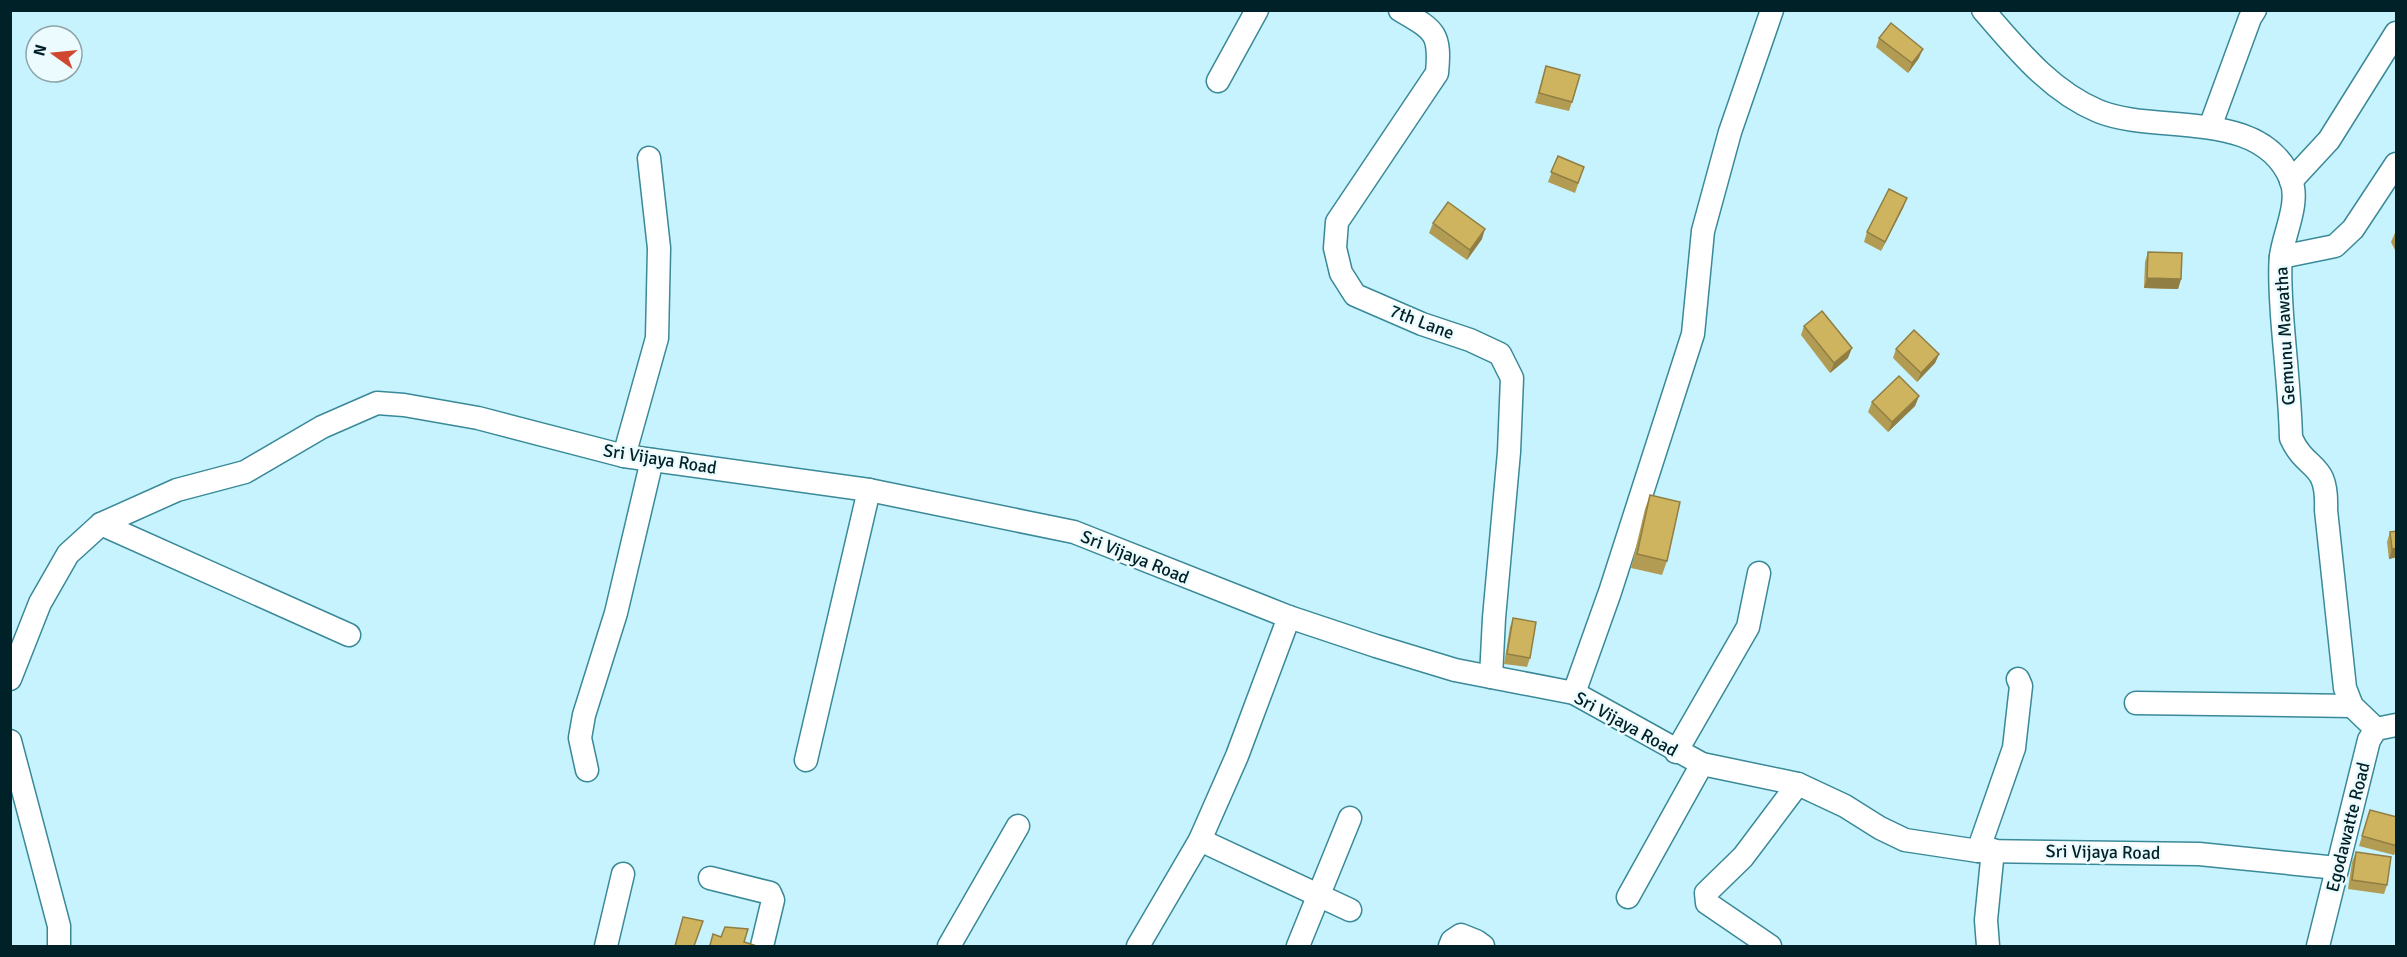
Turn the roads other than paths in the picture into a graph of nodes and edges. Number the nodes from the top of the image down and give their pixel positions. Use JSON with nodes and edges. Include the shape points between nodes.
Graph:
{"nodes":[{"id":1,"x":1257,"y":10,"type":"edge"},
{"id":2,"x":1400,"y":10,"type":"edge"},
{"id":3,"x":1772,"y":10,"type":"edge"},
{"id":4,"x":1983,"y":10,"type":"edge"},
{"id":5,"x":2255,"y":10,"type":"edge"},
{"id":6,"x":2397,"y":33,"type":"edge"},
{"id":7,"x":1218,"y":81,"type":"dead end"},
{"id":8,"x":2210,"y":127,"type":"junction"},
{"id":9,"x":649,"y":158,"type":"dead end"},
{"id":10,"x":2397,"y":164,"type":"edge"},
{"id":11,"x":2291,"y":181,"type":"junction"},
{"id":12,"x":2281,"y":257,"type":"junction"},
{"id":13,"x":624,"y":456,"type":"junction"},
{"id":14,"x":652,"y":460,"type":"junction"},
{"id":15,"x":868,"y":490,"type":"junction"},
{"id":16,"x":101,"y":524,"type":"junction"},
{"id":17,"x":1759,"y":573,"type":"dead end"},
{"id":18,"x":1288,"y":617,"type":"junction"},
{"id":19,"x":349,"y":635,"type":"dead end"},
{"id":20,"x":1491,"y":677,"type":"junction"},
{"id":21,"x":10,"y":679,"type":"edge"},
{"id":22,"x":2018,"y":680,"type":"dead end"},
{"id":23,"x":1574,"y":693,"type":"junction"},
{"id":24,"x":2136,"y":703,"type":"dead end"},
{"id":25,"x":2352,"y":706,"type":"junction"},
{"id":26,"x":2386,"y":727,"type":"edge"},
{"id":27,"x":10,"y":741,"type":"edge"},
{"id":28,"x":1676,"y":752,"type":"junction"},
{"id":29,"x":806,"y":760,"type":"dead end"},
{"id":30,"x":1702,"y":764,"type":"junction"},
{"id":31,"x":587,"y":770,"type":"dead end"},
{"id":32,"x":1798,"y":784,"type":"junction"},
{"id":33,"x":1350,"y":818,"type":"dead end"},
{"id":34,"x":1017,"y":826,"type":"dead end"},
{"id":35,"x":1200,"y":840,"type":"junction"},
{"id":36,"x":1985,"y":850,"type":"junction"},
{"id":37,"x":2337,"y":868,"type":"junction"},
{"id":38,"x":623,"y":874,"type":"dead end"},
{"id":39,"x":710,"y":878,"type":"dead end"},
{"id":40,"x":1320,"y":896,"type":"junction"},
{"id":41,"x":1628,"y":897,"type":"dead end"},
{"id":42,"x":1350,"y":910,"type":"dead end"},
{"id":43,"x":59,"y":946,"type":"edge"},
{"id":44,"x":606,"y":946,"type":"edge"},
{"id":45,"x":762,"y":946,"type":"edge"},
{"id":46,"x":949,"y":946,"type":"edge"},
{"id":47,"x":1138,"y":946,"type":"edge"},
{"id":48,"x":1298,"y":946,"type":"edge"},
{"id":49,"x":1450,"y":946,"type":"edge"},
{"id":50,"x":1483,"y":946,"type":"edge"},
{"id":51,"x":1770,"y":946,"type":"edge"},
{"id":52,"x":1988,"y":946,"type":"edge"},
{"id":53,"x":2318,"y":946,"type":"edge"}],
"edges":[{"from":1,"to":7,"type":"street"},
{"from":2,"to":20,"type":"street","name":"7th Lane","via":[[1428,27],[1439,47],[1437,73],[1337,222],[1335,248],[1341,273],[1355,295],[1500,354],[1512,378]]},
{"from":3,"to":23,"type":"street","via":[[1730,132],[1703,231],[1693,334]]},
{"from":4,"to":8,"type":"street","via":[[2036,70],[2066,94],[2098,111],[2132,122]]},
{"from":5,"to":8,"type":"street"},
{"from":6,"to":11,"type":"street","via":[[2329,140]]},
{"from":8,"to":11,"type":"street","via":[[2260,145],[2278,159]]},
{"from":9,"to":13,"type":"street","via":[[659,249],[657,338]]},
{"from":10,"to":12,"type":"street","via":[[2353,229],[2335,246]]},
{"from":11,"to":12,"type":"street","name":"Gemunu Mawatha","via":[[2293,199]]},
{"from":12,"to":25,"type":"street","name":"Gemunu Mawatha","via":[[2291,438],[2296,449],[2318,470],[2327,488],[2345,688]]},
{"from":13,"to":14,"type":"street","name":"Sri Vijaya Road"},
{"from":13,"to":16,"type":"street","name":"Sri Vijaya Road","via":[[478,418],[377,403],[322,427],[245,472],[177,490]]},
{"from":14,"to":15,"type":"street","name":"Sri Vijaya Road"},
{"from":14,"to":31,"type":"street","via":[[616,614],[584,715],[580,738]]},
{"from":15,"to":18,"type":"street","name":"Sri Vijaya Road","via":[[1074,532]]},
{"from":15,"to":29,"type":"street"},
{"from":16,"to":19,"type":"street"},
{"from":16,"to":21,"type":"street","name":"Sri Vijaya Road","via":[[68,554],[40,603]]},
{"from":17,"to":28,"type":"street","via":[[1748,627]]},
{"from":18,"to":20,"type":"street","name":"Sri Vijaya Road","via":[[1455,670]]},
{"from":18,"to":35,"type":"street","via":[[1237,756]]},
{"from":20,"to":23,"type":"street","name":"Sri Vijaya Road"},
{"from":22,"to":36,"type":"street","via":[[2021,686],[2014,748]]},
{"from":23,"to":28,"type":"street","name":"Sri Vijaya Road"},
{"from":24,"to":25,"type":"street"},
{"from":25,"to":26,"type":"street"},
{"from":26,"to":37,"type":"street","name":"Egodawatte Road","via":[[2369,740]]},
{"from":27,"to":43,"type":"street","via":[[59,926]]},
{"from":28,"to":30,"type":"street","name":"Sri Vijaya Road"},
{"from":30,"to":32,"type":"street","name":"Sri Vijaya Road"},
{"from":30,"to":41,"type":"street"},
{"from":32,"to":36,"type":"street","name":"Sri Vijaya Road","via":[[1905,840]]},
{"from":32,"to":51,"type":"street","via":[[1743,857],[1706,893],[1707,903]]},
{"from":33,"to":40,"type":"street"},
{"from":34,"to":46,"type":"street"},
{"from":35,"to":40,"type":"street"},
{"from":35,"to":47,"type":"street"},
{"from":36,"to":37,"type":"street","name":"Sri Vijaya Road","via":[[2199,854]]},
{"from":36,"to":52,"type":"street"},
{"from":37,"to":53,"type":"street","name":"Egodawatte Road"},
{"from":38,"to":44,"type":"street"},
{"from":39,"to":45,"type":"street","via":[[770,893],[773,900]]},
{"from":40,"to":42,"type":"street"},
{"from":40,"to":48,"type":"street"},
{"from":49,"to":50,"type":"street","via":[[1461,935]]}]}
